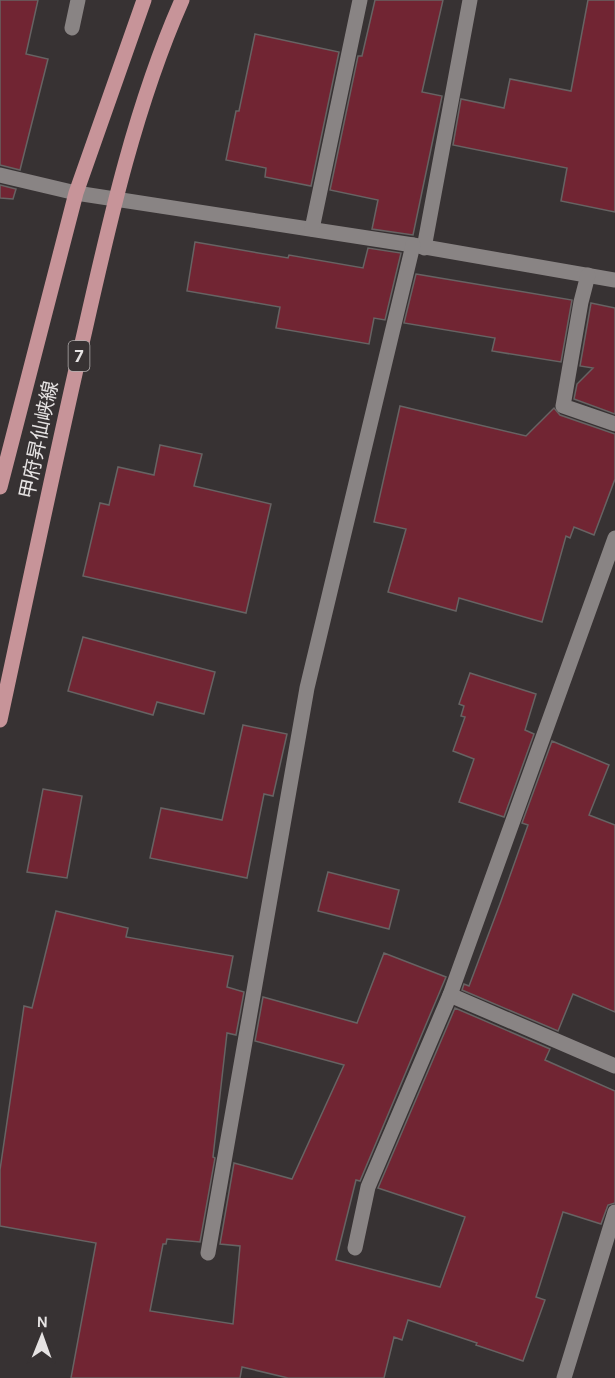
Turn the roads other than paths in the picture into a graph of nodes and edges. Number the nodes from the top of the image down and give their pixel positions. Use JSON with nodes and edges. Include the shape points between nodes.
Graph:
{"nodes":[{"id":1,"x":78,"y":0,"type":"edge"},
{"id":2,"x":144,"y":0,"type":"edge"},
{"id":3,"x":182,"y":0,"type":"edge"},
{"id":4,"x":360,"y":0,"type":"edge"},
{"id":5,"x":470,"y":0,"type":"edge"},
{"id":6,"x":72,"y":28,"type":"dead end"},
{"id":7,"x":0,"y":175,"type":"edge"},
{"id":8,"x":76,"y":193,"type":"junction"},
{"id":9,"x":115,"y":199,"type":"junction"},
{"id":10,"x":312,"y":230,"type":"junction"},
{"id":11,"x":419,"y":246,"type":"junction"},
{"id":12,"x":588,"y":275,"type":"junction"},
{"id":13,"x":615,"y":280,"type":"edge"},
{"id":14,"x":615,"y":424,"type":"edge"},
{"id":15,"x":0,"y":487,"type":"edge"},
{"id":16,"x":615,"y":538,"type":"edge"},
{"id":17,"x":0,"y":720,"type":"edge"},
{"id":18,"x":450,"y":995,"type":"junction"},
{"id":19,"x":615,"y":1066,"type":"edge"},
{"id":20,"x":615,"y":1212,"type":"edge"},
{"id":21,"x":355,"y":1248,"type":"dead end"},
{"id":22,"x":208,"y":1252,"type":"dead end"},
{"id":23,"x":564,"y":1378,"type":"edge"}],
"edges":[{"from":1,"to":6,"type":"street"},
{"from":2,"to":8,"type":"main road","name":"甲府昇仙峡線"},
{"from":3,"to":9,"type":"main road","name":"甲府昇仙峡線","number":"7","via":[[166,38]]},
{"from":4,"to":10,"type":"street"},
{"from":5,"to":11,"type":"street"},
{"from":7,"to":8,"type":"street"},
{"from":8,"to":9,"type":"street"},
{"from":8,"to":15,"type":"main road","name":"甲府昇仙峡線"},
{"from":9,"to":10,"type":"street"},
{"from":9,"to":17,"type":"main road","name":"甲府昇仙峡線","number":"7"},
{"from":10,"to":11,"type":"street"},
{"from":11,"to":12,"type":"street"},
{"from":11,"to":22,"type":"street","via":[[306,688]]},
{"from":12,"to":13,"type":"street"},
{"from":12,"to":14,"type":"street","via":[[563,405]]},
{"from":16,"to":18,"type":"street"},
{"from":18,"to":19,"type":"street"},
{"from":18,"to":21,"type":"street","via":[[368,1187]]},
{"from":20,"to":23,"type":"street"}]}
